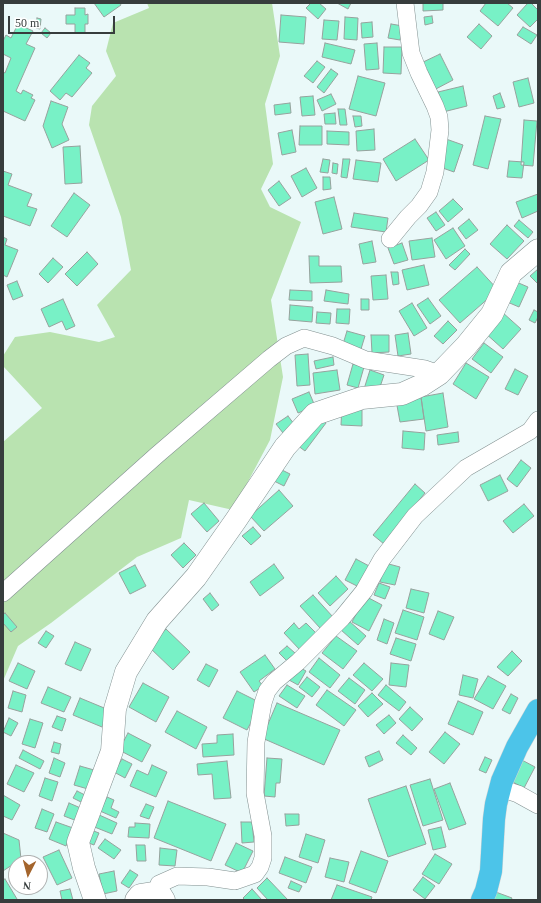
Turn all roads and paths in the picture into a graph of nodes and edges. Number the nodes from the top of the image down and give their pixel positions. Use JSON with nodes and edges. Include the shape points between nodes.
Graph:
{"nodes":[{"id":1,"x":405,"y":3,"type":"edge"},
{"id":2,"x":390,"y":239,"type":"dead end"},
{"id":3,"x":538,"y":250,"type":"edge"},
{"id":4,"x":439,"y":374,"type":"junction"},
{"id":5,"x":538,"y":420,"type":"edge"},
{"id":6,"x":3,"y":593,"type":"edge"},
{"id":7,"x":538,"y":710,"type":"edge"},
{"id":8,"x":500,"y":788,"type":"junction"},
{"id":9,"x":538,"y":805,"type":"edge"},
{"id":10,"x":162,"y":896,"type":"edge"},
{"id":11,"x":95,"y":900,"type":"edge"},
{"id":12,"x":136,"y":900,"type":"edge"},
{"id":13,"x":482,"y":900,"type":"edge"}],
"edges":[{"from":1,"to":2,"type":"street","via":[[411,53],[418,73],[436,106],[440,130],[435,172],[429,192]]},
{"from":3,"to":4,"type":"street","via":[[510,272],[492,314]]},
{"from":4,"to":6,"type":"street","via":[[425,369],[366,360],[333,346],[304,338],[286,346],[157,455]]},
{"from":4,"to":11,"type":"street","via":[[422,386],[402,394],[362,398],[315,414],[285,447],[196,577],[157,621],[126,672],[114,709],[112,751],[78,842]]},
{"from":5,"to":10,"type":"street","via":[[530,430],[466,468],[415,516],[382,559],[364,591],[342,618],[267,691],[256,742],[255,792],[263,836],[263,858],[255,874],[235,881],[177,876],[159,884]]},
{"from":7,"to":8,"type":"highway","via":[[508,765]]},
{"from":8,"to":9,"type":"street"},
{"from":8,"to":13,"type":"highway","via":[[494,819],[491,871]]},
{"from":10,"to":12,"type":"street","via":[[140,895]]}]}
